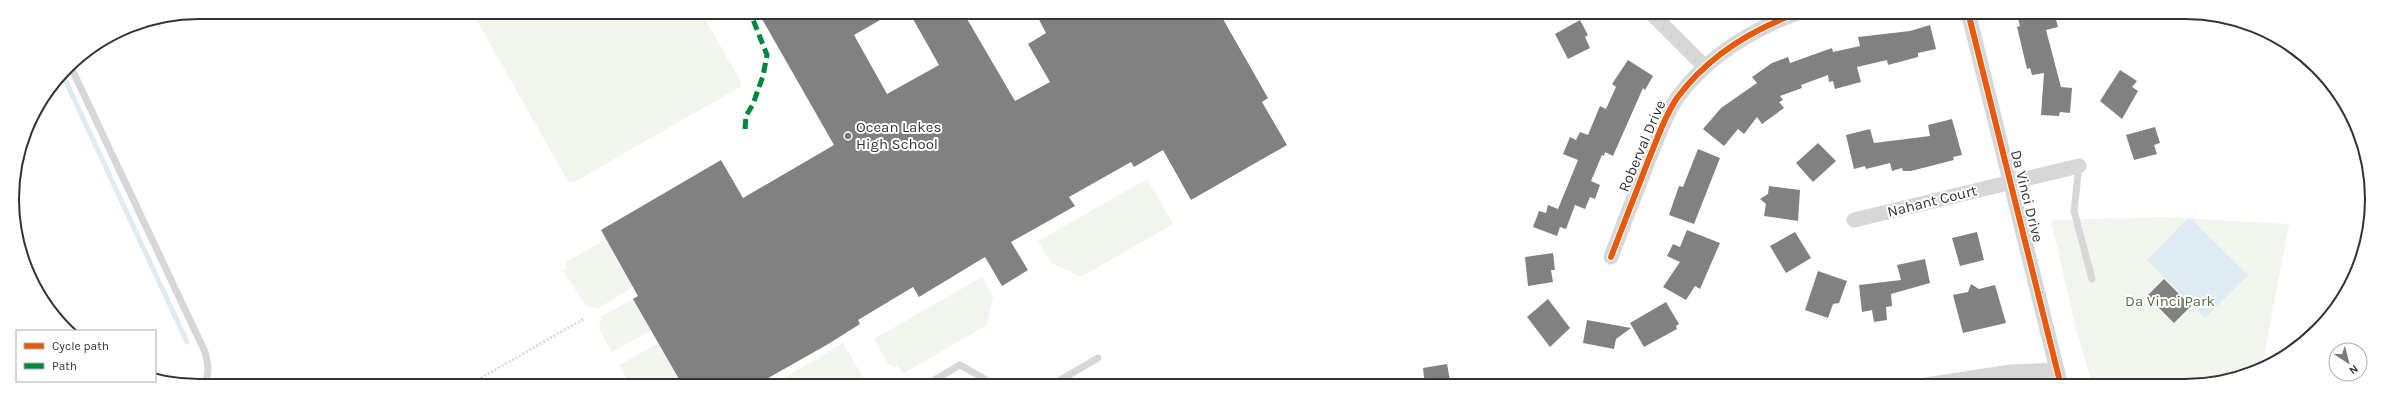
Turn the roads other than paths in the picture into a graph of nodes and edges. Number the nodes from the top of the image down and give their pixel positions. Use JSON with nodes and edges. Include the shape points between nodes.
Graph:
{"nodes":[{"id":1,"x":1657,"y":19,"type":"edge"},
{"id":2,"x":1784,"y":19,"type":"edge"},
{"id":3,"x":1970,"y":19,"type":"edge"},
{"id":4,"x":1705,"y":67,"type":"junction"},
{"id":5,"x":73,"y":71,"type":"edge"},
{"id":6,"x":2079,"y":166,"type":"joint"},
{"id":7,"x":2010,"y":182,"type":"junction"},
{"id":8,"x":1854,"y":220,"type":"dead end"},
{"id":9,"x":1611,"y":257,"type":"dead end"},
{"id":10,"x":2092,"y":279,"type":"dead end"},
{"id":11,"x":1098,"y":358,"type":"dead end"},
{"id":12,"x":2057,"y":370,"type":"junction"},
{"id":13,"x":208,"y":379,"type":"edge"},
{"id":14,"x":936,"y":379,"type":"edge"},
{"id":15,"x":985,"y":379,"type":"edge"},
{"id":16,"x":1062,"y":379,"type":"edge"},
{"id":17,"x":1965,"y":379,"type":"edge"},
{"id":18,"x":2059,"y":379,"type":"edge"}],
"edges":[{"from":1,"to":4,"type":"street"},
{"from":2,"to":4,"type":"street","name":"Roberval Drive","via":[[1753,32]]},
{"from":3,"to":7,"type":"street","name":"Da Vinci Drive"},
{"from":4,"to":9,"type":"street","name":"Roberval Drive","via":[[1677,98],[1664,120]]},
{"from":5,"to":13,"type":"lane","via":[[204,352],[208,364]]},
{"from":6,"to":7,"type":"street","name":"Nahant Court"},
{"from":6,"to":10,"type":"lane","via":[[2074,211]]},
{"from":7,"to":8,"type":"street","name":"Nahant Court"},
{"from":7,"to":12,"type":"street","name":"Da Vinci Drive"},
{"from":11,"to":16,"type":"lane"},
{"from":12,"to":17,"type":"street","via":[[2011,372]]},
{"from":12,"to":18,"type":"street","name":"Da Vinci Drive"},
{"from":14,"to":15,"type":"lane","via":[[960,365]]}]}
